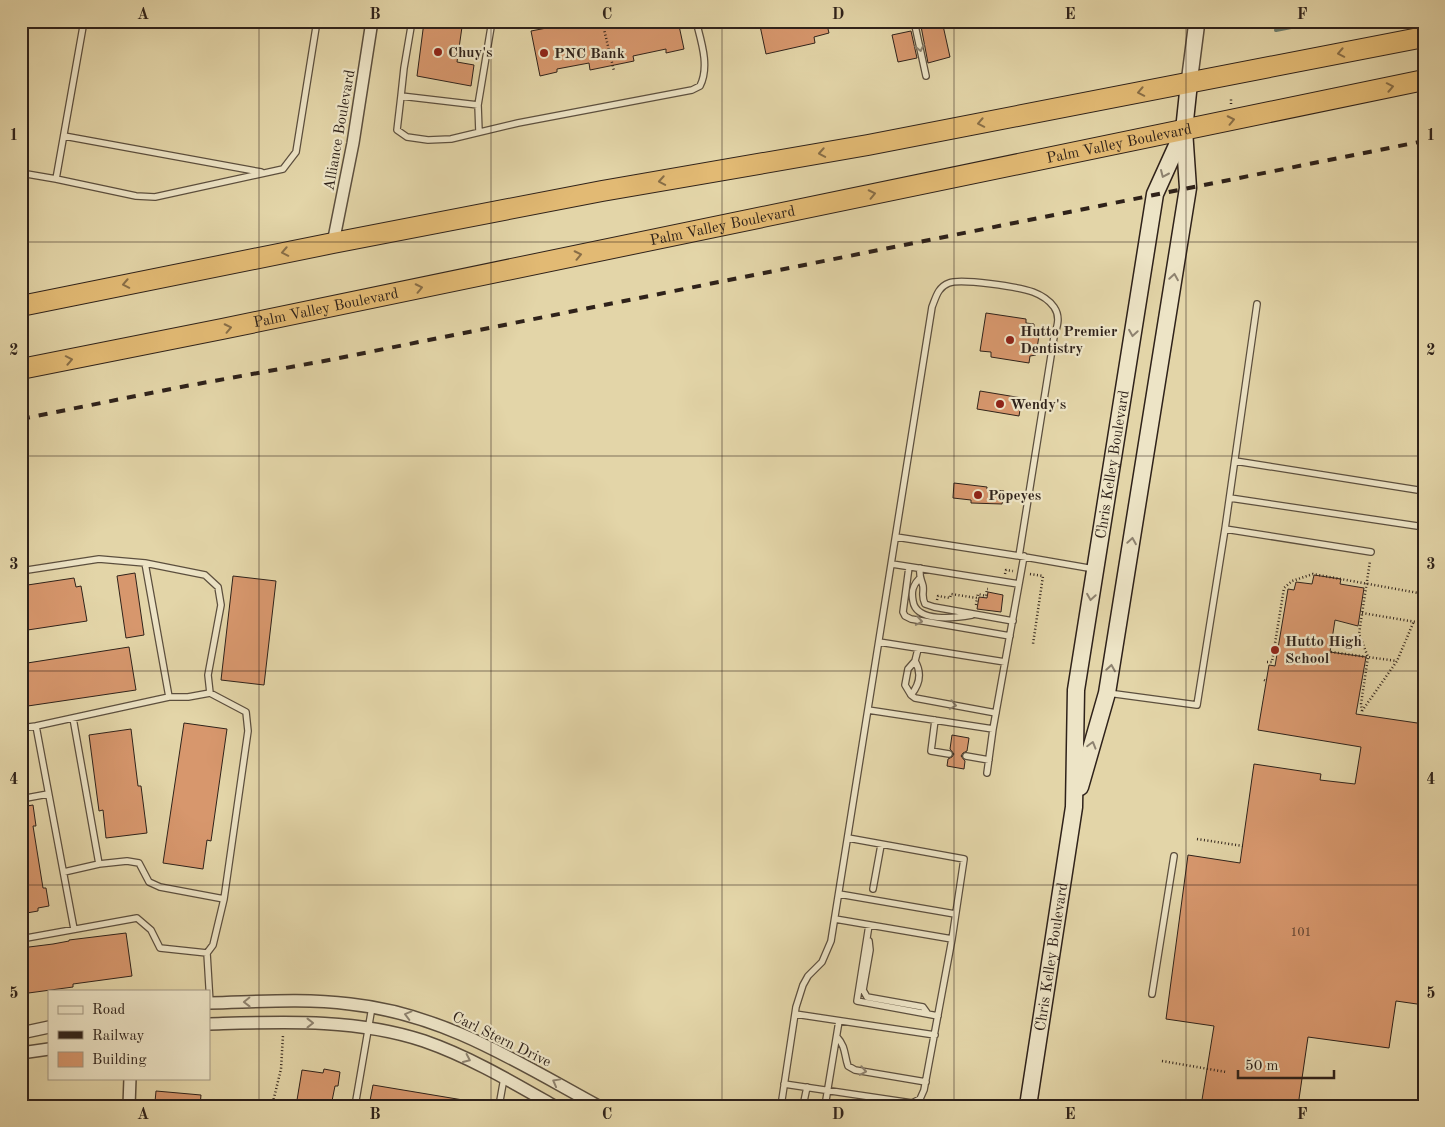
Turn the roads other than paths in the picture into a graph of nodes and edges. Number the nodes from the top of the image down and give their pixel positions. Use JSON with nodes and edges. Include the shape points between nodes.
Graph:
{"nodes":[{"id":1,"x":84,"y":21,"type":"edge"},
{"id":2,"x":318,"y":21,"type":"edge"},
{"id":3,"x":372,"y":21,"type":"edge"},
{"id":4,"x":412,"y":21,"type":"edge"},
{"id":5,"x":492,"y":21,"type":"edge"},
{"id":6,"x":696,"y":21,"type":"edge"},
{"id":7,"x":914,"y":21,"type":"edge"},
{"id":8,"x":1197,"y":21,"type":"edge"},
{"id":9,"x":1424,"y":37,"type":"edge"},
{"id":10,"x":926,"y":76,"type":"dead end"},
{"id":11,"x":1424,"y":80,"type":"edge"},
{"id":12,"x":1189,"y":83,"type":"junction"},
{"id":13,"x":401,"y":96,"type":"junction"},
{"id":14,"x":478,"y":105,"type":"junction"},
{"id":15,"x":1184,"y":130,"type":"junction"},
{"id":16,"x":479,"y":132,"type":"junction"},
{"id":17,"x":64,"y":136,"type":"junction"},
{"id":18,"x":21,"y":173,"type":"edge"},
{"id":19,"x":265,"y":173,"type":"junction"},
{"id":20,"x":56,"y":179,"type":"junction"},
{"id":21,"x":333,"y":243,"type":"junction"},
{"id":22,"x":1257,"y":304,"type":"dead end"},
{"id":23,"x":21,"y":306,"type":"edge"},
{"id":24,"x":21,"y":369,"type":"edge"},
{"id":25,"x":1235,"y":461,"type":"junction"},
{"id":26,"x":1424,"y":491,"type":"edge"},
{"id":27,"x":1230,"y":498,"type":"junction"},
{"id":28,"x":1424,"y":528,"type":"edge"},
{"id":29,"x":1225,"y":530,"type":"junction"},
{"id":30,"x":896,"y":537,"type":"junction"},
{"id":31,"x":1371,"y":552,"type":"road end"},
{"id":32,"x":1021,"y":556,"type":"junction"},
{"id":33,"x":145,"y":563,"type":"junction"},
{"id":34,"x":892,"y":564,"type":"junction"},
{"id":35,"x":909,"y":566,"type":"junction"},
{"id":36,"x":920,"y":568,"type":"junction"},
{"id":37,"x":1096,"y":569,"type":"junction"},
{"id":38,"x":21,"y":571,"type":"edge"},
{"id":39,"x":919,"y":578,"type":"junction"},
{"id":40,"x":1019,"y":584,"type":"junction"},
{"id":41,"x":975,"y":613,"type":"junction"},
{"id":42,"x":1013,"y":620,"type":"junction"},
{"id":43,"x":1010,"y":636,"type":"junction"},
{"id":44,"x":879,"y":642,"type":"junction"},
{"id":45,"x":918,"y":649,"type":"junction"},
{"id":46,"x":916,"y":661,"type":"junction"},
{"id":47,"x":1005,"y":662,"type":"junction"},
{"id":48,"x":1107,"y":692,"type":"junction"},
{"id":49,"x":210,"y":693,"type":"junction"},
{"id":50,"x":911,"y":695,"type":"junction"},
{"id":51,"x":168,"y":697,"type":"junction"},
{"id":52,"x":868,"y":710,"type":"junction"},
{"id":53,"x":996,"y":713,"type":"junction"},
{"id":54,"x":73,"y":718,"type":"junction"},
{"id":55,"x":935,"y":720,"type":"junction"},
{"id":56,"x":36,"y":726,"type":"junction"},
{"id":57,"x":21,"y":728,"type":"edge"},
{"id":58,"x":993,"y":729,"type":"junction"},
{"id":59,"x":949,"y":754,"type":"dead end"},
{"id":60,"x":966,"y":756,"type":"dead end"},
{"id":61,"x":988,"y":760,"type":"junction"},
{"id":62,"x":986,"y":773,"type":"dead end"},
{"id":63,"x":48,"y":794,"type":"junction"},
{"id":64,"x":21,"y":799,"type":"edge"},
{"id":65,"x":1074,"y":808,"type":"junction"},
{"id":66,"x":848,"y":838,"type":"junction"},
{"id":67,"x":881,"y":844,"type":"junction"},
{"id":68,"x":1174,"y":856,"type":"dead end"},
{"id":69,"x":99,"y":864,"type":"junction"},
{"id":70,"x":64,"y":872,"type":"junction"},
{"id":71,"x":873,"y":889,"type":"dead end"},
{"id":72,"x":839,"y":894,"type":"junction"},
{"id":73,"x":224,"y":898,"type":"junction"},
{"id":74,"x":955,"y":914,"type":"junction"},
{"id":75,"x":835,"y":919,"type":"junction"},
{"id":76,"x":870,"y":925,"type":"junction"},
{"id":77,"x":74,"y":929,"type":"junction"},
{"id":78,"x":868,"y":934,"type":"junction"},
{"id":79,"x":21,"y":939,"type":"edge"},
{"id":80,"x":952,"y":939,"type":"junction"},
{"id":81,"x":206,"y":952,"type":"junction"},
{"id":82,"x":208,"y":990,"type":"edge"},
{"id":83,"x":1152,"y":994,"type":"dead end"},
{"id":84,"x":210,"y":1003,"type":"edge"},
{"id":85,"x":372,"y":1007,"type":"junction"},
{"id":86,"x":795,"y":1014,"type":"junction"},
{"id":87,"x":928,"y":1014,"type":"junction"},
{"id":88,"x":938,"y":1016,"type":"junction"},
{"id":89,"x":839,"y":1021,"type":"junction"},
{"id":90,"x":210,"y":1024,"type":"edge"},
{"id":91,"x":48,"y":1028,"type":"edge"},
{"id":92,"x":368,"y":1028,"type":"junction"},
{"id":93,"x":21,"y":1033,"type":"edge"},
{"id":94,"x":935,"y":1035,"type":"junction"},
{"id":95,"x":837,"y":1037,"type":"junction"},
{"id":96,"x":48,"y":1049,"type":"edge"},
{"id":97,"x":21,"y":1053,"type":"edge"},
{"id":98,"x":504,"y":1078,"type":"junction"},
{"id":99,"x":130,"y":1080,"type":"edge"},
{"id":100,"x":926,"y":1082,"type":"junction"},
{"id":101,"x":784,"y":1084,"type":"junction"},
{"id":102,"x":806,"y":1087,"type":"junction"},
{"id":103,"x":828,"y":1090,"type":"junction"},
{"id":104,"x":896,"y":1104,"type":"edge"},
{"id":105,"x":909,"y":1104,"type":"edge"},
{"id":106,"x":129,"y":1106,"type":"edge"},
{"id":107,"x":355,"y":1106,"type":"edge"},
{"id":108,"x":499,"y":1106,"type":"edge"},
{"id":109,"x":554,"y":1106,"type":"edge"},
{"id":110,"x":598,"y":1106,"type":"edge"},
{"id":111,"x":781,"y":1106,"type":"edge"},
{"id":112,"x":803,"y":1106,"type":"edge"},
{"id":113,"x":825,"y":1106,"type":"edge"},
{"id":114,"x":1028,"y":1106,"type":"edge"}],
"edges":[{"from":1,"to":17,"type":"lane"},
{"from":2,"to":19,"type":"lane","via":[[296,152],[283,169]]},
{"from":3,"to":21,"type":"street","name":"Alliance Boulevard"},
{"from":4,"to":13,"type":"lane"},
{"from":5,"to":14,"type":"lane"},
{"from":6,"to":16,"type":"lane","via":[[705,71],[700,86]]},
{"from":7,"to":10,"type":"lane","one_way":true},
{"from":8,"to":12,"type":"street"},
{"from":9,"to":12,"type":"highway","one_way":true},
{"from":15,"to":11,"type":"highway","name":"Palm Valley Boulevard","one_way":true},
{"from":12,"to":15,"type":"main road","name":"Chris Kelley Boulevard"},
{"from":12,"to":21,"type":"highway","one_way":true},
{"from":13,"to":14,"type":"lane"},
{"from":13,"to":16,"type":"lane","via":[[397,130],[407,137],[451,139]]},
{"from":14,"to":16,"type":"lane"},
{"from":24,"to":15,"type":"highway","name":"Palm Valley Boulevard","one_way":true},
{"from":15,"to":37,"type":"main road","name":"Chris Kelley Boulevard","one_way":true,"via":[[1155,194]]},
{"from":48,"to":15,"type":"main road","name":"Chris Kelley Boulevard","one_way":true,"via":[[1188,188]]},
{"from":17,"to":19,"type":"lane"},
{"from":17,"to":20,"type":"lane"},
{"from":18,"to":20,"type":"lane"},
{"from":19,"to":20,"type":"lane","via":[[155,197]]},
{"from":21,"to":23,"type":"highway","one_way":true},
{"from":22,"to":25,"type":"lane"},
{"from":25,"to":26,"type":"lane"},
{"from":25,"to":27,"type":"lane"},
{"from":27,"to":28,"type":"lane"},
{"from":27,"to":29,"type":"lane"},
{"from":29,"to":31,"type":"lane"},
{"from":29,"to":48,"type":"lane","via":[[1197,705]]},
{"from":30,"to":32,"type":"lane"},
{"from":30,"to":32,"type":"lane","via":[[932,306],[939,288],[950,282],[975,282],[1033,292],[1047,299],[1056,309],[1059,321],[1054,336]]},
{"from":30,"to":34,"type":"lane"},
{"from":32,"to":37,"type":"lane"},
{"from":32,"to":40,"type":"lane"},
{"from":33,"to":38,"type":"lane","via":[[99,559]]},
{"from":33,"to":49,"type":"lane","via":[[205,575],[218,587],[221,605],[208,674]]},
{"from":33,"to":51,"type":"lane"},
{"from":34,"to":35,"type":"lane"},
{"from":34,"to":44,"type":"lane"},
{"from":35,"to":36,"type":"lane"},
{"from":35,"to":43,"type":"lane","one_way":true,"via":[[905,616],[911,620]]},
{"from":36,"to":39,"type":"lane"},
{"from":36,"to":40,"type":"lane"},
{"from":37,"to":65,"type":"main road","name":"Chris Kelley Boulevard","one_way":true,"via":[[1076,690]]},
{"from":39,"to":41,"type":"lane","via":[[925,604]]},
{"from":39,"to":41,"type":"lane","via":[[912,595],[913,606],[920,614],[950,619]]},
{"from":40,"to":42,"type":"lane"},
{"from":41,"to":42,"type":"lane"},
{"from":42,"to":43,"type":"lane"},
{"from":43,"to":47,"type":"lane"},
{"from":44,"to":45,"type":"lane"},
{"from":44,"to":52,"type":"lane"},
{"from":45,"to":46,"type":"lane"},
{"from":45,"to":47,"type":"lane"},
{"from":46,"to":50,"type":"lane","via":[[920,670],[917,687]]},
{"from":46,"to":50,"type":"lane","via":[[908,668],[905,686]]},
{"from":47,"to":53,"type":"lane"},
{"from":65,"to":48,"type":"main road","name":"Chris Kelley Boulevard","one_way":true},
{"from":49,"to":51,"type":"lane"},
{"from":49,"to":73,"type":"lane","via":[[246,712],[248,731]]},
{"from":50,"to":53,"type":"lane","one_way":true},
{"from":51,"to":54,"type":"lane"},
{"from":52,"to":55,"type":"lane"},
{"from":52,"to":66,"type":"lane"},
{"from":53,"to":58,"type":"lane"},
{"from":54,"to":56,"type":"lane"},
{"from":54,"to":69,"type":"lane"},
{"from":55,"to":58,"type":"lane"},
{"from":55,"to":59,"type":"lane","via":[[931,751]]},
{"from":56,"to":57,"type":"lane"},
{"from":56,"to":63,"type":"lane"},
{"from":58,"to":61,"type":"lane"},
{"from":60,"to":61,"type":"lane"},
{"from":61,"to":62,"type":"lane"},
{"from":63,"to":64,"type":"lane"},
{"from":63,"to":70,"type":"lane"},
{"from":65,"to":114,"type":"main road","name":"Chris Kelley Boulevard"},
{"from":66,"to":67,"type":"lane"},
{"from":66,"to":72,"type":"lane"},
{"from":67,"to":71,"type":"lane"},
{"from":67,"to":74,"type":"lane","via":[[964,859]]},
{"from":68,"to":83,"type":"lane"},
{"from":69,"to":70,"type":"lane"},
{"from":69,"to":73,"type":"lane","via":[[139,863],[149,882]]},
{"from":70,"to":77,"type":"lane"},
{"from":72,"to":74,"type":"lane"},
{"from":72,"to":75,"type":"lane"},
{"from":73,"to":81,"type":"lane","via":[[213,946]]},
{"from":74,"to":80,"type":"lane"},
{"from":75,"to":76,"type":"lane"},
{"from":75,"to":86,"type":"lane","via":[[828,950],[803,985]]},
{"from":76,"to":78,"type":"lane"},
{"from":76,"to":80,"type":"lane"},
{"from":77,"to":79,"type":"lane"},
{"from":77,"to":81,"type":"lane","via":[[137,918],[151,930],[160,948]]},
{"from":78,"to":87,"type":"lane","via":[[870,950],[863,990],[867,997],[923,1007]]},
{"from":78,"to":87,"type":"lane","via":[[857,1001]]},
{"from":80,"to":88,"type":"lane"},
{"from":81,"to":82,"type":"lane"},
{"from":85,"to":84,"type":"street","name":"Carl Stern Drive","one_way":true,"via":[[314,1001]]},
{"from":85,"to":92,"type":"lane"},
{"from":110,"to":85,"type":"street","name":"Carl Stern Drive","one_way":true,"via":[[473,1038],[427,1021]]},
{"from":86,"to":89,"type":"lane"},
{"from":86,"to":101,"type":"lane"},
{"from":87,"to":88,"type":"lane"},
{"from":88,"to":94,"type":"lane"},
{"from":89,"to":94,"type":"lane"},
{"from":89,"to":95,"type":"lane"},
{"from":90,"to":92,"type":"street","one_way":true,"via":[[316,1023]]},
{"from":91,"to":93,"type":"street"},
{"from":92,"to":98,"type":"street","one_way":true,"via":[[458,1054]]},
{"from":92,"to":107,"type":"lane"},
{"from":94,"to":100,"type":"lane"},
{"from":95,"to":100,"type":"lane","one_way":true,"via":[[844,1045],[848,1066],[855,1070]]},
{"from":95,"to":103,"type":"lane"},
{"from":96,"to":97,"type":"street"},
{"from":98,"to":108,"type":"lane"},
{"from":98,"to":109,"type":"street"},
{"from":99,"to":106,"type":"street"},
{"from":100,"to":105,"type":"lane","via":[[920,1099]]},
{"from":101,"to":102,"type":"lane"},
{"from":101,"to":111,"type":"lane"},
{"from":102,"to":103,"type":"lane"},
{"from":102,"to":112,"type":"lane"},
{"from":103,"to":104,"type":"lane"},
{"from":103,"to":113,"type":"lane"},
{"from":104,"to":105,"type":"lane"}]}
